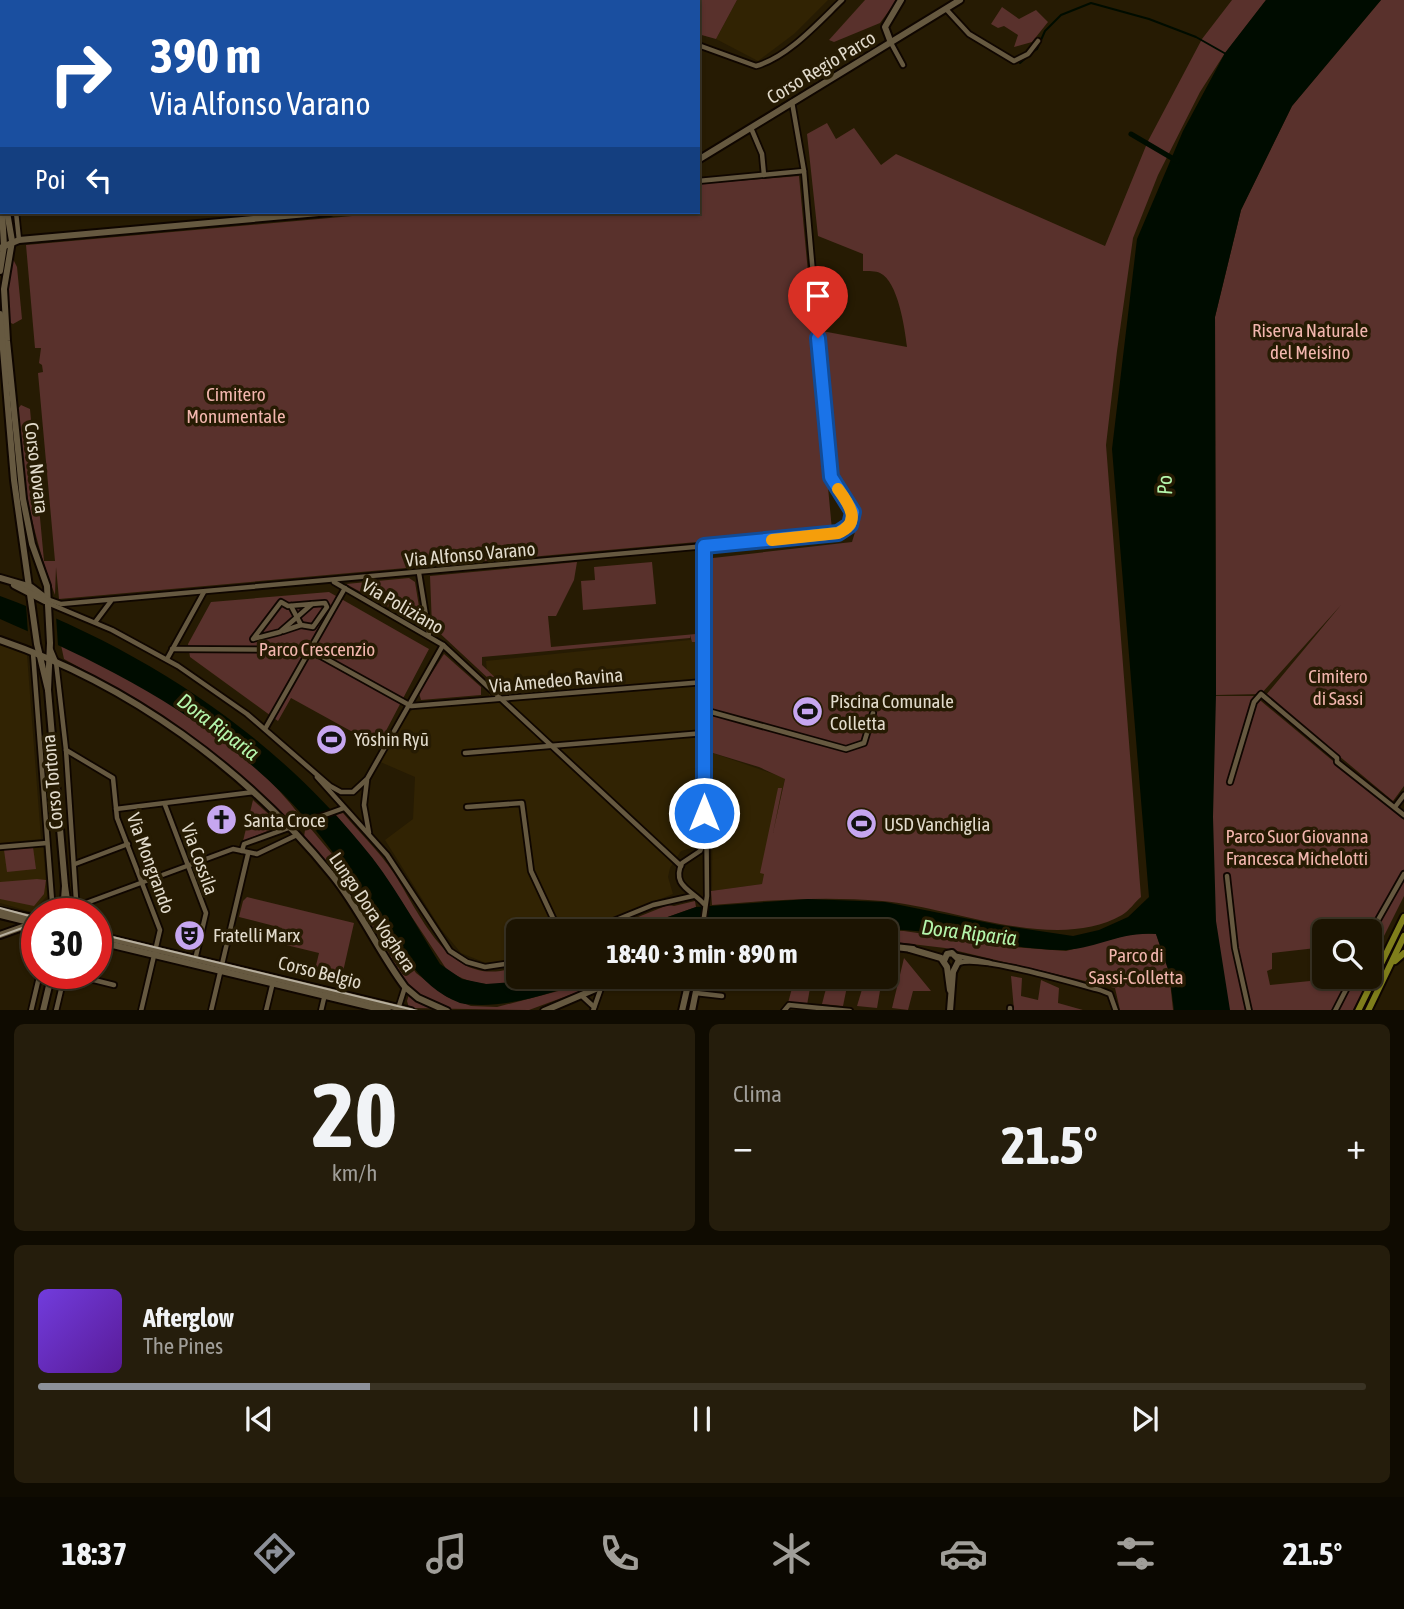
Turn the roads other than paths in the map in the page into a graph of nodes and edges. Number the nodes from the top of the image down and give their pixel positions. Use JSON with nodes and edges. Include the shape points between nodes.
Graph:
{"nodes":[{"id":1,"x":842,"y":0,"type":"edge"},
{"id":2,"x":901,"y":0,"type":"edge"},
{"id":3,"x":960,"y":0,"type":"edge"},
{"id":4,"x":946,"y":9,"type":"junction"},
{"id":5,"x":1038,"y":41,"type":"dead end"},
{"id":6,"x":891,"y":43,"type":"junction"},
{"id":7,"x":700,"y":47,"type":"edge"},
{"id":8,"x":903,"y":65,"type":"dead end"},
{"id":9,"x":792,"y":102,"type":"junction"},
{"id":10,"x":751,"y":128,"type":"junction"},
{"id":11,"x":700,"y":159,"type":"edge"},
{"id":12,"x":804,"y":171,"type":"junction"},
{"id":13,"x":764,"y":175,"type":"junction"},
{"id":14,"x":700,"y":181,"type":"edge"},
{"id":15,"x":5,"y":214,"type":"edge"},
{"id":16,"x":6,"y":214,"type":"edge"},
{"id":17,"x":16,"y":214,"type":"edge"},
{"id":18,"x":308,"y":214,"type":"edge"},
{"id":19,"x":1,"y":237,"type":"edge"},
{"id":20,"x":15,"y":241,"type":"junction"},
{"id":21,"x":2,"y":247,"type":"edge"},
{"id":22,"x":0,"y":271,"type":"edge"},
{"id":23,"x":0,"y":314,"type":"edge"},
{"id":24,"x":3,"y":342,"type":"edge"},
{"id":25,"x":6,"y":389,"type":"edge"},
{"id":26,"x":704,"y":546,"type":"junction"},
{"id":27,"x":419,"y":573,"type":"junction"},
{"id":28,"x":0,"y":578,"type":"edge"},
{"id":29,"x":331,"y":581,"type":"junction"},
{"id":30,"x":345,"y":588,"type":"junction"},
{"id":31,"x":31,"y":590,"type":"junction"},
{"id":32,"x":204,"y":592,"type":"junction"},
{"id":33,"x":115,"y":599,"type":"junction"},
{"id":34,"x":47,"y":600,"type":"junction"},
{"id":35,"x":91,"y":601,"type":"junction"},
{"id":36,"x":312,"y":604,"type":"junction"},
{"id":37,"x":291,"y":606,"type":"junction"},
{"id":38,"x":103,"y":614,"type":"junction"},
{"id":39,"x":297,"y":617,"type":"junction"},
{"id":40,"x":89,"y":619,"type":"junction"},
{"id":41,"x":301,"y":625,"type":"junction"},
{"id":42,"x":280,"y":632,"type":"junction"},
{"id":43,"x":429,"y":635,"type":"junction"},
{"id":44,"x":0,"y":640,"type":"edge"},
{"id":45,"x":443,"y":645,"type":"junction"},
{"id":46,"x":50,"y":646,"type":"junction"},
{"id":47,"x":172,"y":649,"type":"junction"},
{"id":48,"x":310,"y":650,"type":"junction"},
{"id":49,"x":37,"y":653,"type":"junction"},
{"id":50,"x":48,"y":658,"type":"junction"},
{"id":51,"x":167,"y":659,"type":"junction"},
{"id":52,"x":56,"y":662,"type":"junction"},
{"id":53,"x":704,"y":682,"type":"junction"},
{"id":54,"x":48,"y":691,"type":"junction"},
{"id":55,"x":501,"y":698,"type":"junction"},
{"id":56,"x":411,"y":706,"type":"junction"},
{"id":57,"x":704,"y":710,"type":"junction"},
{"id":58,"x":873,"y":713,"type":"dead end"},
{"id":59,"x":265,"y":729,"type":"junction"},
{"id":60,"x":704,"y":733,"type":"junction"},
{"id":61,"x":551,"y":744,"type":"junction"},
{"id":62,"x":66,"y":750,"type":"junction"},
{"id":63,"x":465,"y":753,"type":"dead end"},
{"id":64,"x":316,"y":776,"type":"junction"},
{"id":65,"x":368,"y":779,"type":"junction"},
{"id":66,"x":1230,"y":782,"type":"dead end"},
{"id":67,"x":254,"y":792,"type":"junction"},
{"id":68,"x":351,"y":793,"type":"junction"},
{"id":69,"x":1404,"y":795,"type":"edge"},
{"id":70,"x":364,"y":803,"type":"junction"},
{"id":71,"x":165,"y":804,"type":"junction"},
{"id":72,"x":467,"y":807,"type":"dead end"},
{"id":73,"x":1395,"y":807,"type":"junction"},
{"id":74,"x":116,"y":808,"type":"junction"},
{"id":75,"x":346,"y":809,"type":"junction"},
{"id":76,"x":1404,"y":815,"type":"edge"},
{"id":77,"x":291,"y":828,"type":"junction"},
{"id":78,"x":298,"y":835,"type":"junction"},
{"id":79,"x":371,"y":836,"type":"junction"},
{"id":80,"x":704,"y":838,"type":"junction"},
{"id":81,"x":47,"y":842,"type":"junction"},
{"id":82,"x":128,"y":844,"type":"junction"},
{"id":83,"x":0,"y":847,"type":"edge"},
{"id":84,"x":249,"y":849,"type":"junction"},
{"id":85,"x":242,"y":851,"type":"junction"},
{"id":86,"x":696,"y":853,"type":"junction"},
{"id":87,"x":707,"y":861,"type":"junction"},
{"id":88,"x":75,"y":864,"type":"junction"},
{"id":89,"x":681,"y":866,"type":"junction"},
{"id":90,"x":187,"y":867,"type":"junction"},
{"id":91,"x":1404,"y":874,"type":"edge"},
{"id":92,"x":1227,"y":876,"type":"dead end"},
{"id":93,"x":142,"y":883,"type":"junction"},
{"id":94,"x":65,"y":886,"type":"junction"},
{"id":95,"x":683,"y":888,"type":"junction"},
{"id":96,"x":707,"y":890,"type":"junction"},
{"id":97,"x":52,"y":898,"type":"edge"},
{"id":98,"x":64,"y":898,"type":"edge"},
{"id":99,"x":67,"y":898,"type":"edge"},
{"id":100,"x":77,"y":898,"type":"edge"},
{"id":101,"x":100,"y":898,"type":"edge"},
{"id":102,"x":672,"y":899,"type":"junction"},
{"id":103,"x":700,"y":899,"type":"junction"},
{"id":104,"x":0,"y":913,"type":"edge"},
{"id":105,"x":21,"y":916,"type":"edge"},
{"id":106,"x":21,"y":916,"type":"edge"},
{"id":107,"x":553,"y":919,"type":"edge"},
{"id":108,"x":620,"y":919,"type":"edge"},
{"id":109,"x":703,"y":919,"type":"edge"},
{"id":110,"x":1378,"y":919,"type":"edge"},
{"id":111,"x":1403,"y":919,"type":"edge"},
{"id":112,"x":21,"y":926,"type":"edge"},
{"id":113,"x":1404,"y":933,"type":"edge"},
{"id":114,"x":0,"y":935,"type":"edge"},
{"id":115,"x":1395,"y":935,"type":"junction"},
{"id":116,"x":112,"y":939,"type":"edge"},
{"id":117,"x":112,"y":943,"type":"edge"},
{"id":118,"x":898,"y":948,"type":"edge"},
{"id":119,"x":910,"y":949,"type":"junction"},
{"id":120,"x":155,"y":952,"type":"junction"},
{"id":121,"x":1404,"y":953,"type":"edge"},
{"id":122,"x":955,"y":960,"type":"junction"},
{"id":123,"x":194,"y":961,"type":"junction"},
{"id":124,"x":506,"y":964,"type":"edge"},
{"id":125,"x":945,"y":964,"type":"junction"},
{"id":126,"x":1389,"y":967,"type":"junction"},
{"id":127,"x":221,"y":968,"type":"junction"},
{"id":128,"x":273,"y":980,"type":"junction"},
{"id":129,"x":405,"y":986,"type":"junction"},
{"id":130,"x":36,"y":989,"type":"edge"},
{"id":131,"x":48,"y":989,"type":"edge"},
{"id":132,"x":62,"y":989,"type":"edge"},
{"id":133,"x":598,"y":989,"type":"edge"},
{"id":134,"x":601,"y":989,"type":"edge"},
{"id":135,"x":688,"y":989,"type":"edge"},
{"id":136,"x":697,"y":989,"type":"edge"},
{"id":137,"x":1346,"y":989,"type":"edge"},
{"id":138,"x":950,"y":992,"type":"junction"},
{"id":139,"x":326,"y":993,"type":"junction"},
{"id":140,"x":696,"y":993,"type":"junction"},
{"id":141,"x":581,"y":995,"type":"junction"},
{"id":142,"x":722,"y":996,"type":"dead end"},
{"id":143,"x":398,"y":1009,"type":"edge"},
{"id":144,"x":593,"y":1009,"type":"edge"},
{"id":145,"x":795,"y":1009,"type":"edge"},
{"id":146,"x":31,"y":1010,"type":"edge"},
{"id":147,"x":43,"y":1010,"type":"edge"},
{"id":148,"x":56,"y":1010,"type":"edge"},
{"id":149,"x":141,"y":1010,"type":"edge"},
{"id":150,"x":211,"y":1010,"type":"edge"},
{"id":151,"x":266,"y":1010,"type":"edge"},
{"id":152,"x":321,"y":1010,"type":"edge"},
{"id":153,"x":388,"y":1010,"type":"edge"},
{"id":154,"x":411,"y":1010,"type":"edge"},
{"id":155,"x":447,"y":1010,"type":"edge"},
{"id":156,"x":544,"y":1010,"type":"edge"},
{"id":157,"x":682,"y":1010,"type":"edge"},
{"id":158,"x":692,"y":1010,"type":"edge"},
{"id":159,"x":784,"y":1010,"type":"edge"},
{"id":160,"x":850,"y":1010,"type":"edge"},
{"id":161,"x":950,"y":1010,"type":"edge"},
{"id":162,"x":1116,"y":1010,"type":"edge"},
{"id":163,"x":1249,"y":1010,"type":"edge"},
{"id":164,"x":1335,"y":1010,"type":"edge"},
{"id":165,"x":1358,"y":1010,"type":"edge"},
{"id":166,"x":1368,"y":1010,"type":"edge"}],
"edges":[{"from":1,"to":7,"type":"street","via":[[799,39],[755,66]]},
{"from":2,"to":6,"type":"street","via":[[885,27]]},
{"from":3,"to":4,"type":"street","name":"Corso Regio Parco"},
{"from":4,"to":5,"type":"street","via":[[969,34],[1014,61],[1028,54]]},
{"from":4,"to":6,"type":"street","name":"Corso Regio Parco"},
{"from":6,"to":8,"type":"street"},
{"from":6,"to":9,"type":"street","name":"Corso Regio Parco"},
{"from":9,"to":10,"type":"street","name":"Corso Regio Parco"},
{"from":9,"to":12,"type":"street"},
{"from":10,"to":11,"type":"street","name":"Corso Regio Parco"},
{"from":10,"to":13,"type":"street","via":[[762,154]]},
{"from":12,"to":13,"type":"street"},
{"from":12,"to":26,"type":"street","name":"Via Alfonso Varano","via":[[830,468],[853,516],[847,529],[827,535]]},
{"from":13,"to":14,"type":"street"},
{"from":15,"to":19,"type":"street","name":"Corso Novara"},
{"from":16,"to":20,"type":"street","name":"Corso Novara"},
{"from":17,"to":20,"type":"street","name":"Corso Novara"},
{"from":18,"to":20,"type":"street"},
{"from":19,"to":20,"type":"street"},
{"from":19,"to":21,"type":"street","name":"Corso Novara"},
{"from":20,"to":21,"type":"street"},
{"from":20,"to":24,"type":"street","name":"Corso Novara","via":[[4,289]]},
{"from":21,"to":22,"type":"street","name":"Corso Novara"},
{"from":23,"to":24,"type":"street","name":"Corso Novara"},
{"from":24,"to":25,"type":"street","name":"Corso Novara"},
{"from":25,"to":31,"type":"street","name":"Corso Novara"},
{"from":25,"to":34,"type":"street","name":"Corso Novara","via":[[23,499]]},
{"from":26,"to":27,"type":"street","name":"Via Alfonso Varano"},
{"from":26,"to":53,"type":"street"},
{"from":27,"to":29,"type":"street","name":"Via Alfonso Varano"},
{"from":27,"to":43,"type":"street"},
{"from":28,"to":31,"type":"street"},
{"from":29,"to":30,"type":"street","name":"Via Poliziano"},
{"from":29,"to":32,"type":"street","name":"Via Alfonso Varano"},
{"from":30,"to":43,"type":"street","name":"Via Poliziano"},
{"from":30,"to":48,"type":"street"},
{"from":31,"to":34,"type":"street"},
{"from":31,"to":49,"type":"street","name":"Corso Tortona"},
{"from":32,"to":33,"type":"street","name":"Via Alfonso Varano"},
{"from":32,"to":47,"type":"street"},
{"from":33,"to":35,"type":"street","name":"Via Alfonso Varano"},
{"from":33,"to":38,"type":"street"},
{"from":34,"to":35,"type":"street","name":"Via Alfonso Varano","via":[[57,604]]},
{"from":34,"to":40,"type":"street"},
{"from":34,"to":46,"type":"street"},
{"from":35,"to":38,"type":"street","via":[[101,605]]},
{"from":35,"to":40,"type":"street","via":[[82,611]]},
{"from":36,"to":37,"type":"street"},
{"from":36,"to":39,"type":"street"},
{"from":36,"to":41,"type":"street","via":[[327,605],[313,627]]},
{"from":37,"to":39,"type":"street"},
{"from":37,"to":42,"type":"street","via":[[280,603],[252,638]]},
{"from":38,"to":40,"type":"street","via":[[98,621]]},
{"from":39,"to":41,"type":"street"},
{"from":39,"to":42,"type":"street"},
{"from":40,"to":51,"type":"street"},
{"from":41,"to":42,"type":"street"},
{"from":43,"to":45,"type":"street","name":"Via Poliziano"},
{"from":44,"to":49,"type":"street","name":"Lungo Dora Voghera"},
{"from":45,"to":55,"type":"street","name":"Via Poliziano"},
{"from":45,"to":56,"type":"street"},
{"from":46,"to":50,"type":"street","name":"Corso Tortona"},
{"from":46,"to":52,"type":"street","name":"Corso Tortona"},
{"from":47,"to":48,"type":"street"},
{"from":47,"to":51,"type":"street"},
{"from":48,"to":56,"type":"street"},
{"from":48,"to":59,"type":"street"},
{"from":49,"to":50,"type":"street","name":"Lungo Dora Voghera"},
{"from":49,"to":54,"type":"street","name":"Corso Tortona"},
{"from":49,"to":81,"type":"street","name":"Corso Tortona"},
{"from":50,"to":52,"type":"street","name":"Lungo Dora Voghera"},
{"from":50,"to":54,"type":"street","name":"Corso Tortona"},
{"from":51,"to":59,"type":"street"},
{"from":52,"to":62,"type":"street","name":"Corso Tortona"},
{"from":52,"to":67,"type":"street","name":"Lungo Dora Voghera","via":[[159,719]]},
{"from":53,"to":55,"type":"street","name":"Via Amedeo Ravina"},
{"from":53,"to":57,"type":"street"},
{"from":54,"to":94,"type":"street","name":"Corso Tortona"},
{"from":55,"to":56,"type":"street","name":"Via Amedeo Ravina"},
{"from":55,"to":61,"type":"street","name":"Via Poliziano"},
{"from":56,"to":65,"type":"street"},
{"from":57,"to":58,"type":"street","via":[[838,748],[862,746]]},
{"from":57,"to":60,"type":"street"},
{"from":59,"to":64,"type":"street"},
{"from":60,"to":61,"type":"street"},
{"from":60,"to":80,"type":"street"},
{"from":61,"to":63,"type":"street"},
{"from":61,"to":89,"type":"street","name":"Via Poliziano"},
{"from":62,"to":74,"type":"street","name":"Via Mongrando","via":[[113,778]]},
{"from":62,"to":88,"type":"street","name":"Corso Tortona"},
{"from":64,"to":68,"type":"street","via":[[335,791]]},
{"from":64,"to":75,"type":"street"},
{"from":65,"to":68,"type":"street"},
{"from":65,"to":70,"type":"street"},
{"from":66,"to":73,"type":"street","via":[[1254,702],[1261,694]]},
{"from":67,"to":71,"type":"street"},
{"from":67,"to":77,"type":"street","name":"Lungo Dora Voghera"},
{"from":68,"to":70,"type":"street"},
{"from":68,"to":75,"type":"street","via":[[343,800]]},
{"from":69,"to":73,"type":"street"},
{"from":70,"to":75,"type":"street","via":[[356,813]]},
{"from":70,"to":79,"type":"street","via":[[364,820]]},
{"from":71,"to":74,"type":"street"},
{"from":71,"to":90,"type":"street","name":"Via Cossila"},
{"from":72,"to":107,"type":"street","via":[[523,803],[531,871]]},
{"from":73,"to":76,"type":"street"},
{"from":74,"to":82,"type":"street","name":"Via Mongrando"},
{"from":75,"to":77,"type":"street"},
{"from":75,"to":79,"type":"street"},
{"from":77,"to":78,"type":"street","name":"Lungo Dora Voghera"},
{"from":77,"to":84,"type":"street","via":[[257,840]]},
{"from":78,"to":84,"type":"street","via":[[257,854]]},
{"from":78,"to":129,"type":"street","name":"Lungo Dora Voghera","via":[[344,891]]},
{"from":79,"to":124,"type":"street","via":[[440,940],[455,955],[485,967]]},
{"from":80,"to":86,"type":"street"},
{"from":80,"to":87,"type":"street"},
{"from":81,"to":83,"type":"street"},
{"from":81,"to":97,"type":"street","name":"Corso Tortona"},
{"from":82,"to":88,"type":"street"},
{"from":82,"to":93,"type":"street","name":"Via Mongrando"},
{"from":84,"to":85,"type":"street"},
{"from":84,"to":85,"type":"street","via":[[243,845]]},
{"from":84,"to":127,"type":"street"},
{"from":85,"to":90,"type":"street","via":[[233,849]]},
{"from":86,"to":87,"type":"street"},
{"from":86,"to":89,"type":"street"},
{"from":87,"to":96,"type":"street"},
{"from":88,"to":100,"type":"street","name":"Corso Tortona"},
{"from":89,"to":95,"type":"street","via":[[678,877]]},
{"from":90,"to":93,"type":"street"},
{"from":90,"to":123,"type":"street","name":"Via Cossila","via":[[206,913]]},
{"from":91,"to":110,"type":"street"},
{"from":92,"to":163,"type":"street","via":[[1235,948]]},
{"from":93,"to":101,"type":"street"},
{"from":93,"to":120,"type":"street","name":"Via Mongrando","via":[[160,930]]},
{"from":94,"to":98,"type":"street","name":"Corso Tortona"},
{"from":94,"to":99,"type":"street","name":"Corso Tortona"},
{"from":95,"to":102,"type":"street"},
{"from":95,"to":103,"type":"street"},
{"from":96,"to":103,"type":"street"},
{"from":96,"to":103,"type":"street"},
{"from":102,"to":103,"type":"street"},
{"from":102,"to":108,"type":"street"},
{"from":103,"to":109,"type":"street"},
{"from":104,"to":105,"type":"street"},
{"from":104,"to":106,"type":"street"},
{"from":111,"to":113,"type":"main road"},
{"from":111,"to":115,"type":"main road"},
{"from":112,"to":114,"type":"street"},
{"from":113,"to":115,"type":"main road"},
{"from":113,"to":126,"type":"main road"},
{"from":115,"to":165,"type":"main road"},
{"from":116,"to":120,"type":"street","name":"Corso Belgio"},
{"from":117,"to":120,"type":"street","name":"Corso Belgio"},
{"from":118,"to":119,"type":"street"},
{"from":119,"to":122,"type":"street"},
{"from":119,"to":125,"type":"street","via":[[937,955]]},
{"from":120,"to":123,"type":"street","name":"Corso Belgio"},
{"from":120,"to":149,"type":"street","name":"Via Mongrando"},
{"from":121,"to":126,"type":"main road"},
{"from":122,"to":125,"type":"street"},
{"from":122,"to":125,"type":"street"},
{"from":122,"to":138,"type":"street"},
{"from":122,"to":162,"type":"street","via":[[1100,990],[1110,994]]},
{"from":123,"to":127,"type":"street","name":"Corso Belgio"},
{"from":125,"to":138,"type":"street"},
{"from":126,"to":166,"type":"main road"},
{"from":127,"to":128,"type":"street","name":"Corso Belgio"},
{"from":127,"to":150,"type":"street"},
{"from":128,"to":139,"type":"street","name":"Corso Belgio"},
{"from":128,"to":151,"type":"street"},
{"from":129,"to":143,"type":"street"},
{"from":129,"to":155,"type":"street","name":"Lungo Dora Voghera","via":[[418,998]]},
{"from":130,"to":146,"type":"street"},
{"from":131,"to":147,"type":"street"},
{"from":132,"to":148,"type":"street"},
{"from":133,"to":141,"type":"street"},
{"from":134,"to":144,"type":"street"},
{"from":135,"to":157,"type":"street"},
{"from":136,"to":140,"type":"street"},
{"from":137,"to":164,"type":"street"},
{"from":138,"to":161,"type":"street"},
{"from":139,"to":143,"type":"street","name":"Corso Belgio"},
{"from":139,"to":152,"type":"street"},
{"from":139,"to":153,"type":"street","name":"Corso Belgio"},
{"from":140,"to":142,"type":"street"},
{"from":140,"to":158,"type":"street"},
{"from":141,"to":144,"type":"street"},
{"from":141,"to":156,"type":"street"},
{"from":143,"to":154,"type":"street","name":"Corso Belgio"},
{"from":145,"to":159,"type":"street","via":[[789,1005]]},
{"from":145,"to":160,"type":"street"}]}
